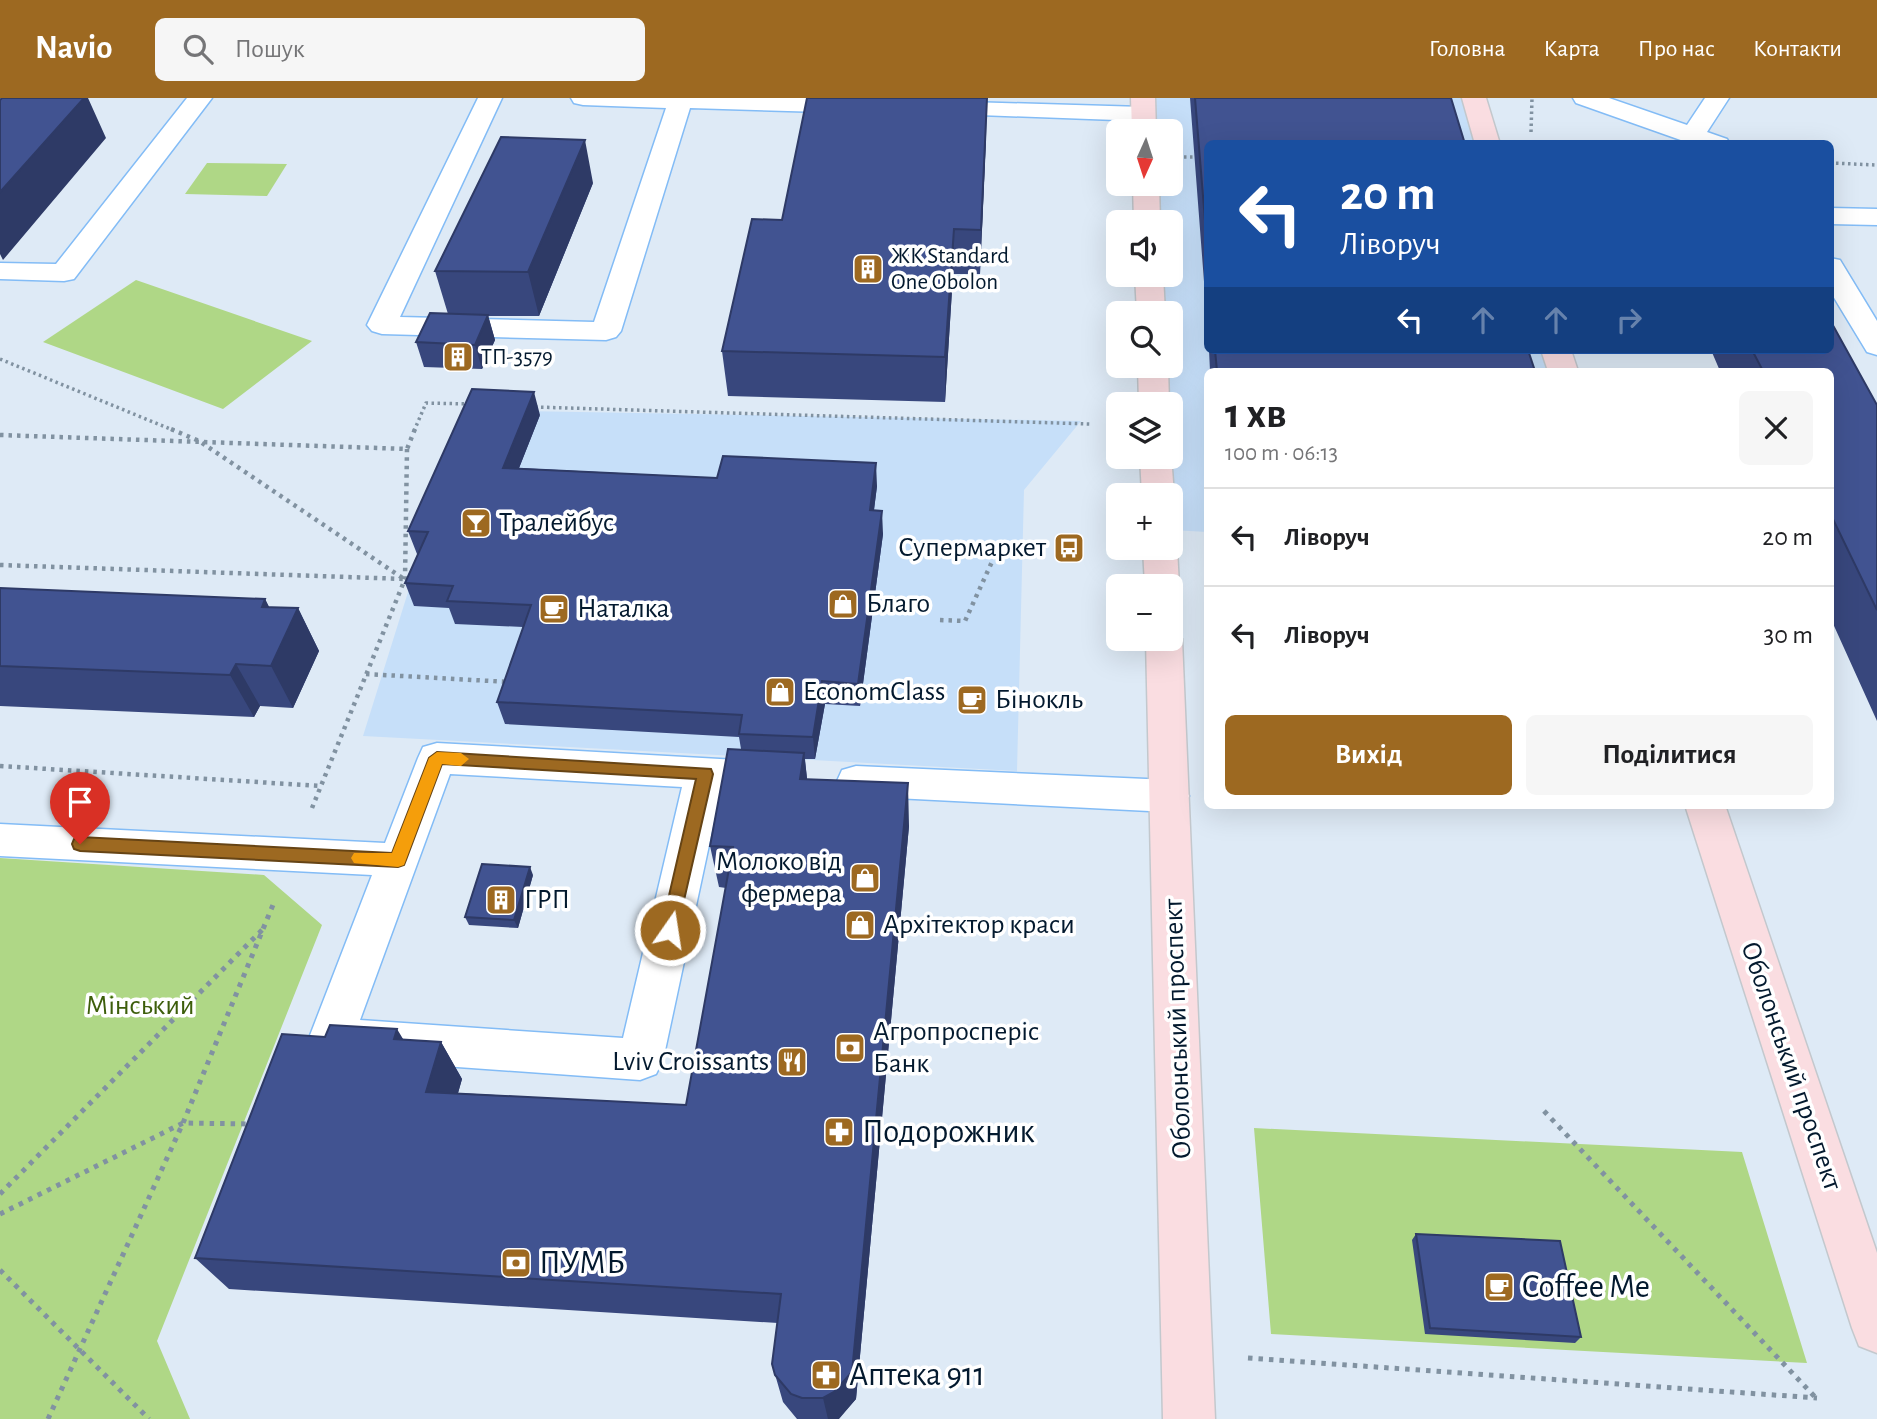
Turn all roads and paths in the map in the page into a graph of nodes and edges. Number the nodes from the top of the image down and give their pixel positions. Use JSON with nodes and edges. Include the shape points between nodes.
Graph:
{"nodes":[{"id":1,"x":200,"y":98,"type":"edge"},
{"id":2,"x":490,"y":98,"type":"edge"},
{"id":3,"x":583,"y":98,"type":"edge"},
{"id":4,"x":1474,"y":98,"type":"edge"},
{"id":5,"x":1532,"y":98,"type":"edge"},
{"id":6,"x":1585,"y":98,"type":"edge"},
{"id":7,"x":1717,"y":98,"type":"edge"},
{"id":8,"x":680,"y":101,"type":"junction"},
{"id":9,"x":848,"y":102,"type":"edge"},
{"id":10,"x":886,"y":107,"type":"edge"},
{"id":11,"x":913,"y":108,"type":"edge"},
{"id":12,"x":1143,"y":115,"type":"edge"},
{"id":13,"x":1692,"y":135,"type":"junction"},
{"id":14,"x":1487,"y":140,"type":"edge"},
{"id":15,"x":1531,"y":140,"type":"edge"},
{"id":16,"x":1706,"y":140,"type":"edge"},
{"id":17,"x":1183,"y":157,"type":"edge"},
{"id":18,"x":1193,"y":157,"type":"dead end"},
{"id":19,"x":1834,"y":163,"type":"edge"},
{"id":20,"x":1877,"y":164,"type":"edge"},
{"id":21,"x":1834,"y":216,"type":"edge"},
{"id":22,"x":1877,"y":217,"type":"edge"},
{"id":23,"x":0,"y":271,"type":"edge"},
{"id":24,"x":1834,"y":273,"type":"edge"},
{"id":25,"x":1877,"y":346,"type":"edge"},
{"id":26,"x":0,"y":359,"type":"edge"},
{"id":27,"x":475,"y":405,"type":"edge"},
{"id":28,"x":528,"y":406,"type":"edge"},
{"id":29,"x":1090,"y":424,"type":"dead end"},
{"id":30,"x":0,"y":435,"type":"edge"},
{"id":31,"x":199,"y":441,"type":"junction"},
{"id":32,"x":407,"y":449,"type":"junction"},
{"id":33,"x":996,"y":553,"type":"dead end"},
{"id":34,"x":0,"y":565,"type":"edge"},
{"id":35,"x":405,"y":579,"type":"junction"},
{"id":36,"x":940,"y":620,"type":"dead end"},
{"id":37,"x":1164,"y":651,"type":"edge"},
{"id":38,"x":0,"y":766,"type":"edge"},
{"id":39,"x":705,"y":774,"type":"junction"},
{"id":40,"x":321,"y":786,"type":"junction"},
{"id":41,"x":1169,"y":796,"type":"junction"},
{"id":42,"x":1706,"y":809,"type":"edge"},
{"id":43,"x":0,"y":840,"type":"edge"},
{"id":44,"x":293,"y":855,"type":"junction"},
{"id":45,"x":398,"y":860,"type":"junction"},
{"id":46,"x":265,"y":926,"type":"junction"},
{"id":47,"x":1544,"y":1111,"type":"dead end"},
{"id":48,"x":183,"y":1123,"type":"junction"},
{"id":49,"x":256,"y":1125,"type":"edge"},
{"id":50,"x":0,"y":1194,"type":"edge"},
{"id":51,"x":0,"y":1214,"type":"edge"},
{"id":52,"x":0,"y":1270,"type":"edge"},
{"id":53,"x":1877,"y":1328,"type":"edge"},
{"id":54,"x":79,"y":1348,"type":"junction"},
{"id":55,"x":1248,"y":1358,"type":"dead end"},
{"id":56,"x":48,"y":1419,"type":"edge"},
{"id":57,"x":149,"y":1419,"type":"edge"},
{"id":58,"x":1189,"y":1419,"type":"edge"}],
"edges":[{"from":1,"to":23,"type":"lane","via":[[64,273]]},
{"from":2,"to":8,"type":"lane","via":[[382,325],[606,331]]},
{"from":3,"to":8,"type":"lane"},
{"from":4,"to":14,"type":"main road"},
{"from":5,"to":15,"type":"path"},
{"from":6,"to":13,"type":"lane"},
{"from":7,"to":13,"type":"lane"},
{"from":8,"to":9,"type":"lane"},
{"from":9,"to":10,"type":"lane"},
{"from":11,"to":12,"type":"lane"},
{"from":13,"to":16,"type":"lane"},
{"from":17,"to":18,"type":"path"},
{"from":19,"to":20,"type":"path"},
{"from":21,"to":22,"type":"lane"},
{"from":24,"to":25,"type":"lane"},
{"from":26,"to":31,"type":"path"},
{"from":27,"to":32,"type":"path","via":[[426,403]]},
{"from":28,"to":29,"type":"path"},
{"from":30,"to":31,"type":"path"},
{"from":31,"to":32,"type":"path"},
{"from":31,"to":35,"type":"path"},
{"from":32,"to":35,"type":"path"},
{"from":33,"to":36,"type":"path","via":[[965,621]]},
{"from":34,"to":35,"type":"path"},
{"from":35,"to":40,"type":"path"},
{"from":37,"to":41,"type":"main road","name":"Оболонський проспект"},
{"from":38,"to":40,"type":"path"},
{"from":39,"to":41,"type":"lane"},
{"from":39,"to":45,"type":"lane","via":[[437,758]]},
{"from":39,"to":45,"type":"lane","via":[[640,1059],[331,1038]]},
{"from":40,"to":44,"type":"path"},
{"from":41,"to":58,"type":"main road","name":"Оболонський проспект"},
{"from":42,"to":53,"type":"main road","name":"Оболонський проспект"},
{"from":43,"to":44,"type":"lane"},
{"from":44,"to":45,"type":"lane"},
{"from":44,"to":46,"type":"path"},
{"from":46,"to":48,"type":"path"},
{"from":46,"to":50,"type":"path"},
{"from":47,"to":55,"type":"path","via":[[1817,1398]]},
{"from":48,"to":49,"type":"path"},
{"from":48,"to":51,"type":"path"},
{"from":48,"to":54,"type":"path"},
{"from":52,"to":54,"type":"path"},
{"from":54,"to":56,"type":"path"},
{"from":54,"to":57,"type":"path"}]}
